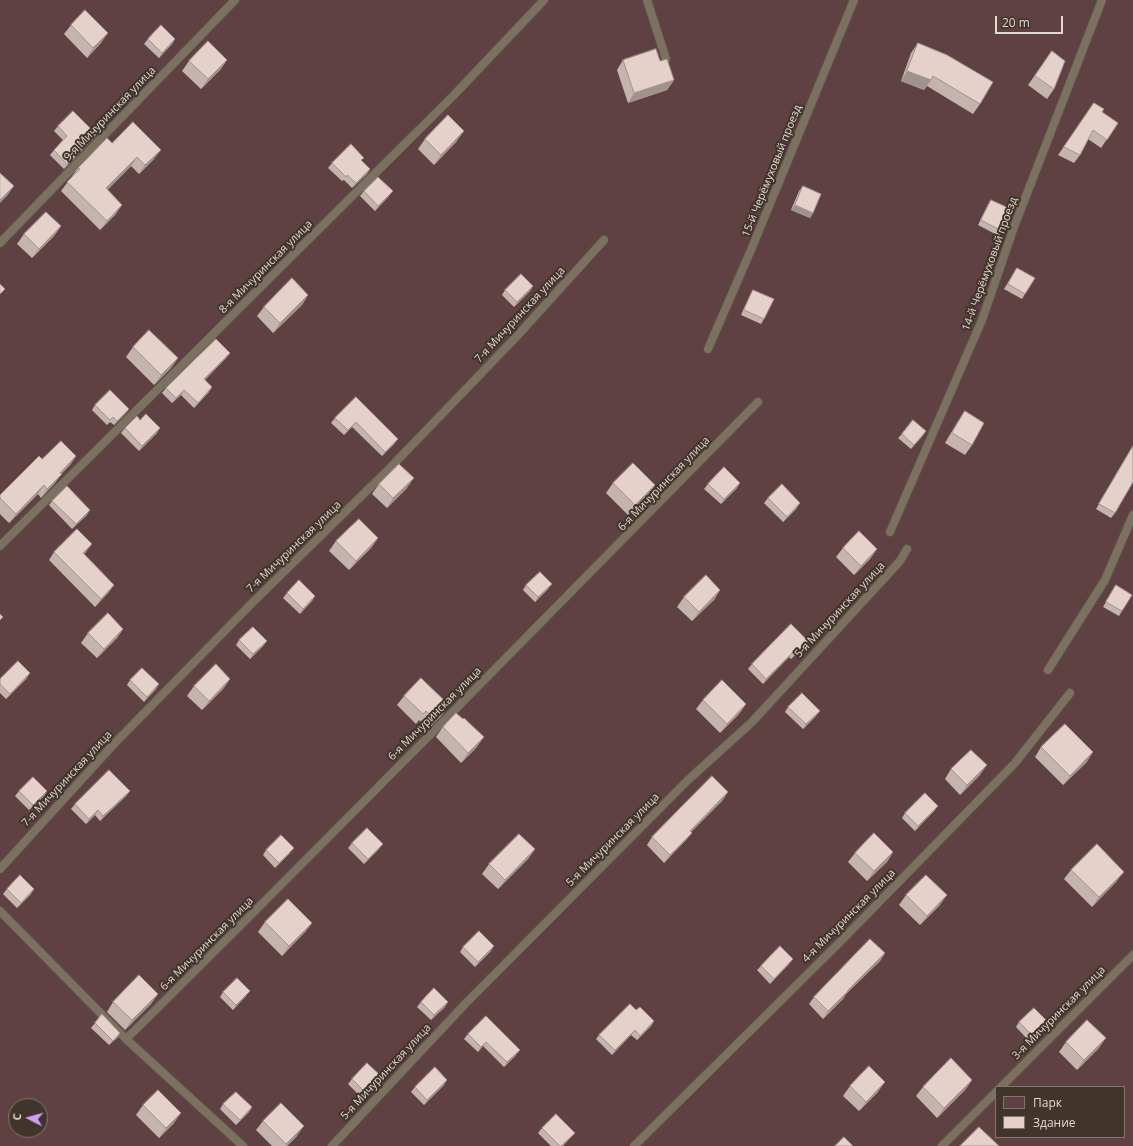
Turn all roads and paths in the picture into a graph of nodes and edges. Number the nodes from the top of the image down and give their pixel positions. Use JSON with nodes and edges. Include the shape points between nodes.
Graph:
{"nodes":[{"id":1,"x":235,"y":0,"type":"edge"},
{"id":2,"x":544,"y":0,"type":"edge"},
{"id":3,"x":647,"y":0,"type":"edge"},
{"id":4,"x":854,"y":0,"type":"edge"},
{"id":5,"x":1102,"y":0,"type":"edge"},
{"id":6,"x":666,"y":59,"type":"edge"},
{"id":7,"x":604,"y":240,"type":"dead end"},
{"id":8,"x":0,"y":243,"type":"edge"},
{"id":9,"x":708,"y":350,"type":"dead end"},
{"id":10,"x":758,"y":402,"type":"dead end"},
{"id":11,"x":1133,"y":515,"type":"edge"},
{"id":12,"x":890,"y":532,"type":"dead end"},
{"id":13,"x":0,"y":546,"type":"edge"},
{"id":14,"x":907,"y":548,"type":"dead end"},
{"id":15,"x":1048,"y":670,"type":"dead end"},
{"id":16,"x":1070,"y":694,"type":"dead end"},
{"id":17,"x":0,"y":869,"type":"edge"},
{"id":18,"x":0,"y":911,"type":"edge"},
{"id":19,"x":1133,"y":955,"type":"edge"},
{"id":20,"x":126,"y":1039,"type":"junction"},
{"id":21,"x":1002,"y":1086,"type":"edge"},
{"id":22,"x":995,"y":1093,"type":"edge"},
{"id":23,"x":243,"y":1146,"type":"edge"},
{"id":24,"x":332,"y":1146,"type":"edge"},
{"id":25,"x":634,"y":1146,"type":"edge"},
{"id":26,"x":942,"y":1146,"type":"edge"}],
"edges":[{"from":1,"to":8,"type":"lane","name":"9-я Мичуринская улица"},
{"from":2,"to":13,"type":"lane","name":"8-я Мичуринская улица","via":[[453,96]]},
{"from":3,"to":6,"type":"lane"},
{"from":4,"to":9,"type":"lane","name":"15-й Черёмуховый проезд"},
{"from":5,"to":12,"type":"lane","name":"14-й Черёмуховый проезд","via":[[1014,227],[982,320]]},
{"from":7,"to":17,"type":"lane","name":"7-я Мичуринская улица","via":[[518,335],[389,469],[253,602],[113,745]]},
{"from":10,"to":20,"type":"lane","name":"6-я Мичуринская улица","via":[[264,904]]},
{"from":11,"to":15,"type":"lane","via":[[1105,580]]},
{"from":14,"to":24,"type":"lane","name":"5-я Мичуринская улица","via":[[900,561],[752,722],[688,780],[466,1003]]},
{"from":16,"to":25,"type":"lane","name":"4-я Мичуринская улица","via":[[1015,763],[840,942]]},
{"from":18,"to":20,"type":"lane"},
{"from":19,"to":21,"type":"lane","name":"3-я Мичуринская улица"},
{"from":20,"to":23,"type":"lane"},
{"from":22,"to":26,"type":"lane"}]}
